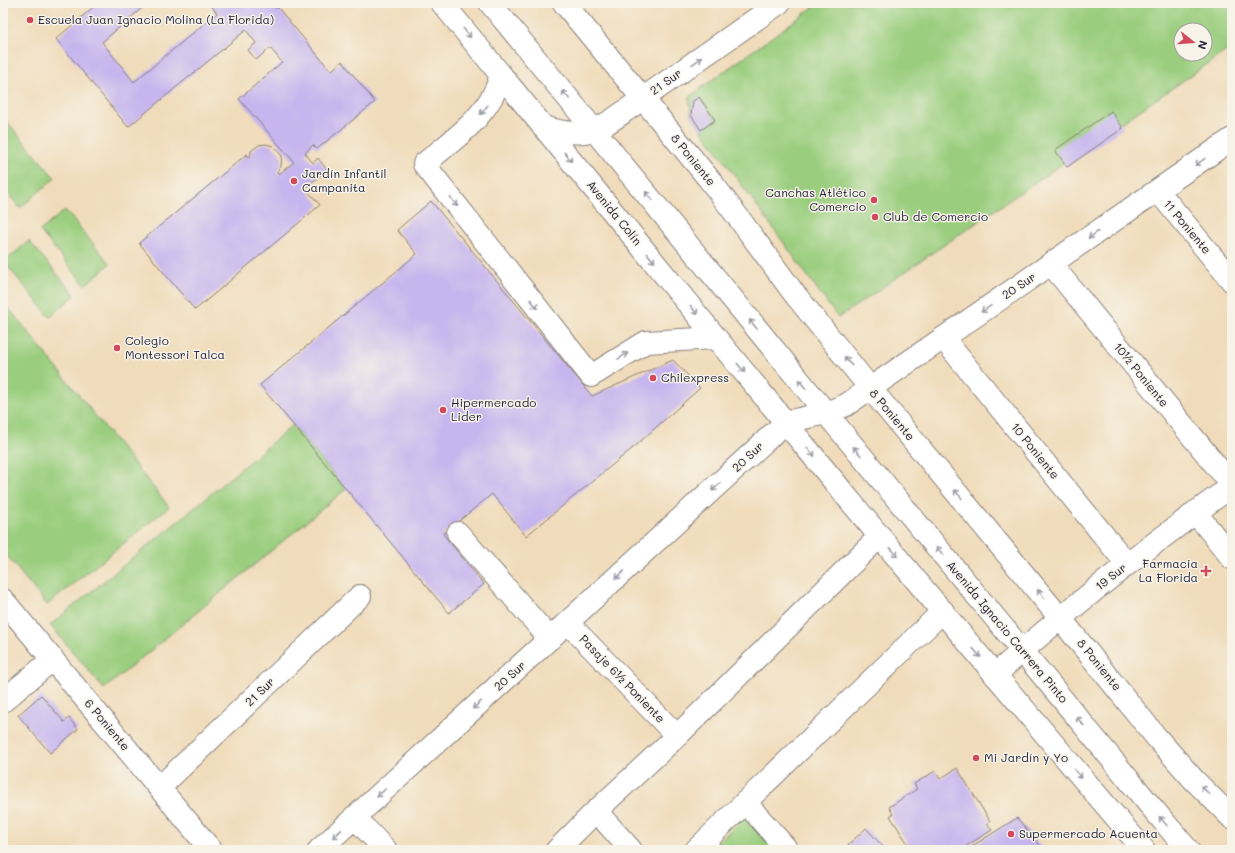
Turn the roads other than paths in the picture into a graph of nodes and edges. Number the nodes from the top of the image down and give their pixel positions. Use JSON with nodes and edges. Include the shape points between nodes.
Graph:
{"nodes":[{"id":1,"x":442,"y":3,"type":"edge"},
{"id":2,"x":490,"y":3,"type":"edge"},
{"id":3,"x":564,"y":3,"type":"edge"},
{"id":4,"x":779,"y":3,"type":"edge"},
{"id":5,"x":501,"y":75,"type":"junction"},
{"id":6,"x":642,"y":98,"type":"junction"},
{"id":7,"x":543,"y":127,"type":"junction"},
{"id":8,"x":595,"y":130,"type":"junction"},
{"id":9,"x":1232,"y":140,"type":"edge"},
{"id":10,"x":1158,"y":191,"type":"junction"},
{"id":11,"x":1051,"y":264,"type":"junction"},
{"id":12,"x":1232,"y":281,"type":"edge"},
{"id":13,"x":716,"y":338,"type":"junction"},
{"id":14,"x":943,"y":338,"type":"junction"},
{"id":15,"x":870,"y":388,"type":"junction"},
{"id":16,"x":826,"y":414,"type":"junction"},
{"id":17,"x":786,"y":422,"type":"junction"},
{"id":18,"x":1232,"y":485,"type":"edge"},
{"id":19,"x":1195,"y":512,"type":"junction"},
{"id":20,"x":458,"y":533,"type":"dead end"},
{"id":21,"x":880,"y":536,"type":"junction"},
{"id":22,"x":1232,"y":558,"type":"edge"},
{"id":23,"x":1127,"y":564,"type":"junction"},
{"id":24,"x":360,"y":596,"type":"dead end"},
{"id":25,"x":3,"y":600,"type":"edge"},
{"id":26,"x":942,"y":611,"type":"junction"},
{"id":27,"x":1060,"y":618,"type":"junction"},
{"id":28,"x":568,"y":623,"type":"junction"},
{"id":29,"x":550,"y":639,"type":"junction"},
{"id":30,"x":1022,"y":651,"type":"junction"},
{"id":31,"x":53,"y":659,"type":"junction"},
{"id":32,"x":995,"y":675,"type":"junction"},
{"id":33,"x":3,"y":701,"type":"edge"},
{"id":34,"x":677,"y":736,"type":"junction"},
{"id":35,"x":159,"y":788,"type":"junction"},
{"id":36,"x":745,"y":802,"type":"junction"},
{"id":37,"x":596,"y":811,"type":"junction"},
{"id":38,"x":354,"y":817,"type":"junction"},
{"id":39,"x":1232,"y":818,"type":"edge"},
{"id":40,"x":211,"y":850,"type":"edge"},
{"id":41,"x":319,"y":850,"type":"edge"},
{"id":42,"x":386,"y":850,"type":"edge"},
{"id":43,"x":557,"y":850,"type":"edge"},
{"id":44,"x":631,"y":850,"type":"edge"},
{"id":45,"x":696,"y":850,"type":"edge"},
{"id":46,"x":786,"y":850,"type":"edge"},
{"id":47,"x":1144,"y":850,"type":"edge"},
{"id":48,"x":1188,"y":850,"type":"edge"}],
"edges":[{"from":1,"to":5,"type":"street","name":"Avenida Colín","one_way":true},
{"from":8,"to":2,"type":"street","one_way":true},
{"from":3,"to":6,"type":"street","name":"8 Poniente"},
{"from":6,"to":4,"type":"street","name":"21 Sur","one_way":true},
{"from":5,"to":7,"type":"street","name":"Avenida Colín"},
{"from":5,"to":13,"type":"street","one_way":true,"via":[[494,96],[485,110],[472,125],[424,164],[591,376],[646,342]]},
{"from":6,"to":8,"type":"street","name":"21 Sur"},
{"from":15,"to":6,"type":"street","name":"8 Poniente","one_way":true},
{"from":7,"to":8,"type":"street","name":"21 Sur","via":[[571,132]]},
{"from":7,"to":13,"type":"street","name":"Avenida Colín","one_way":true},
{"from":16,"to":8,"type":"street","one_way":true},
{"from":9,"to":10,"type":"street","name":"20 Sur","one_way":true},
{"from":10,"to":11,"type":"street","name":"20 Sur","one_way":true},
{"from":10,"to":12,"type":"street","name":"11 Poniente"},
{"from":11,"to":14,"type":"street","name":"20 Sur","one_way":true},
{"from":11,"to":18,"type":"street","name":"10½ Poniente"},
{"from":13,"to":17,"type":"street","name":"Avenida Colín","one_way":true},
{"from":14,"to":15,"type":"street","name":"20 Sur"},
{"from":14,"to":23,"type":"street","name":"10 Poniente"},
{"from":15,"to":16,"type":"street","name":"20 Sur","via":[[846,405]]},
{"from":27,"to":15,"type":"street","name":"8 Poniente","one_way":true},
{"from":16,"to":17,"type":"street","name":"20 Sur"},
{"from":30,"to":16,"type":"street","name":"Avenida Ignacio Carrera Pinto","one_way":true},
{"from":17,"to":21,"type":"street","one_way":true},
{"from":17,"to":28,"type":"street","name":"20 Sur","one_way":true},
{"from":18,"to":19,"type":"street","name":"19 Sur"},
{"from":19,"to":22,"type":"street"},
{"from":19,"to":23,"type":"street","name":"19 Sur"},
{"from":20,"to":29,"type":"street"},
{"from":21,"to":26,"type":"street","one_way":true},
{"from":21,"to":34,"type":"street"},
{"from":23,"to":27,"type":"street","name":"19 Sur"},
{"from":24,"to":35,"type":"street","name":"21 Sur"},
{"from":25,"to":31,"type":"street","name":"6 Poniente"},
{"from":26,"to":32,"type":"street","one_way":true},
{"from":26,"to":36,"type":"street"},
{"from":27,"to":30,"type":"street","name":"19 Sur"},
{"from":39,"to":27,"type":"street","name":"8 Poniente","one_way":true,"via":[[1194,780]]},
{"from":28,"to":29,"type":"street","name":"20 Sur"},
{"from":28,"to":34,"type":"street","name":"Pasaje 6½ Poniente"},
{"from":29,"to":38,"type":"street","name":"20 Sur","one_way":true},
{"from":30,"to":32,"type":"street","name":"19 Sur"},
{"from":48,"to":30,"type":"street","name":"Avenida Ignacio Carrera Pinto","one_way":true},
{"from":31,"to":33,"type":"street"},
{"from":31,"to":35,"type":"street","name":"6 Poniente"},
{"from":32,"to":47,"type":"street","one_way":true},
{"from":34,"to":37,"type":"street"},
{"from":35,"to":40,"type":"street","name":"6 Poniente"},
{"from":36,"to":45,"type":"street"},
{"from":36,"to":46,"type":"street"},
{"from":37,"to":43,"type":"street"},
{"from":37,"to":44,"type":"street"},
{"from":38,"to":41,"type":"street","name":"20 Sur","one_way":true},
{"from":38,"to":42,"type":"street"}]}
